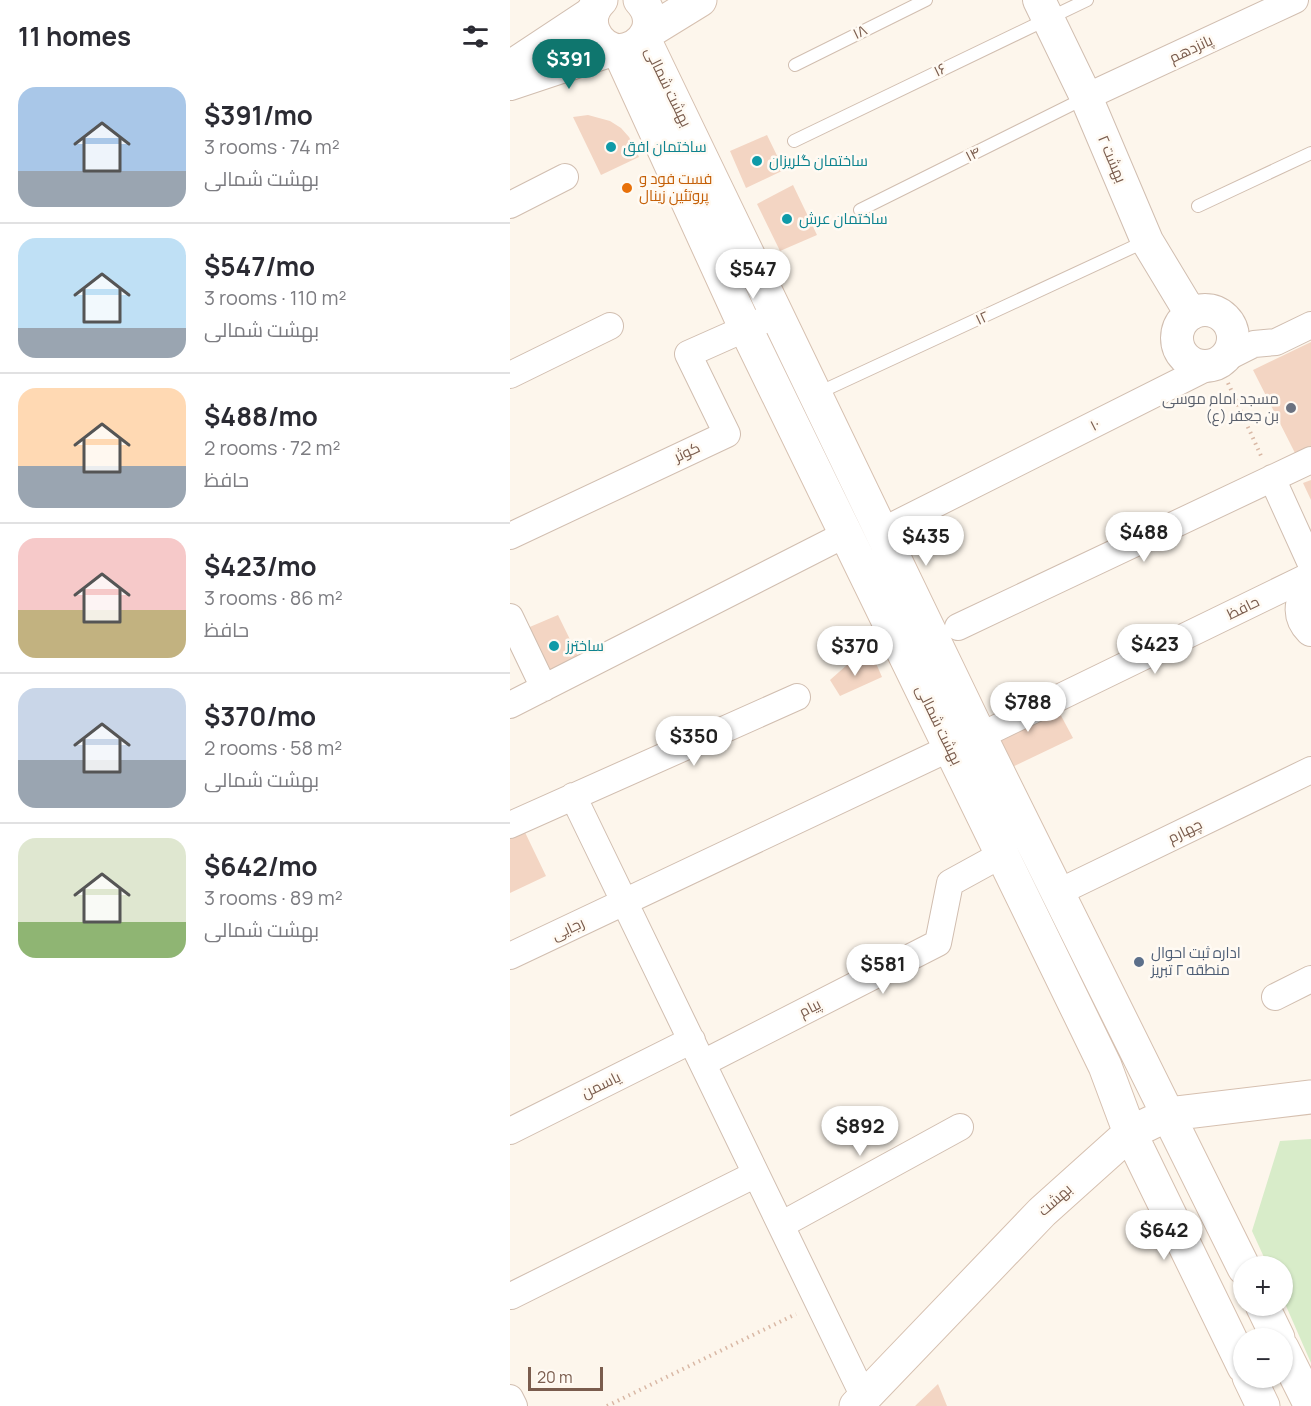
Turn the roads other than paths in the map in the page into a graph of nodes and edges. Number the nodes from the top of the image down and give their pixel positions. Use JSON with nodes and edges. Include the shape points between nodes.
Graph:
{"nodes":[{"id":1,"x":640,"y":0,"type":"edge"},
{"id":2,"x":700,"y":0,"type":"edge"},
{"id":3,"x":926,"y":0,"type":"edge"},
{"id":4,"x":1087,"y":0,"type":"edge"},
{"id":5,"x":1295,"y":0,"type":"edge"},
{"id":6,"x":597,"y":4,"type":"edge"},
{"id":7,"x":1043,"y":9,"type":"edge"},
{"id":8,"x":631,"y":43,"type":"junction"},
{"id":9,"x":795,"y":65,"type":"dead end"},
{"id":10,"x":510,"y":67,"type":"edge"},
{"id":11,"x":510,"y":84,"type":"edge"},
{"id":12,"x":1086,"y":97,"type":"junction"},
{"id":13,"x":794,"y":141,"type":"dead end"},
{"id":14,"x":1311,"y":153,"type":"edge"},
{"id":15,"x":565,"y":177,"type":"dead end"},
{"id":16,"x":510,"y":205,"type":"edge"},
{"id":17,"x":1198,"y":206,"type":"dead end"},
{"id":18,"x":860,"y":210,"type":"dead end"},
{"id":19,"x":1147,"y":241,"type":"junction"},
{"id":20,"x":778,"y":314,"type":"junction"},
{"id":21,"x":1311,"y":325,"type":"edge"},
{"id":22,"x":610,"y":326,"type":"dead end"},
{"id":23,"x":745,"y":327,"type":"junction"},
{"id":24,"x":1219,"y":363,"type":"junction"},
{"id":25,"x":510,"y":375,"type":"edge"},
{"id":26,"x":815,"y":394,"type":"junction"},
{"id":27,"x":1311,"y":460,"type":"edge"},
{"id":28,"x":1272,"y":478,"type":"junction"},
{"id":29,"x":880,"y":532,"type":"junction"},
{"id":30,"x":846,"y":534,"type":"junction"},
{"id":31,"x":510,"y":536,"type":"edge"},
{"id":32,"x":1311,"y":564,"type":"edge"},
{"id":33,"x":1311,"y":575,"type":"edge"},
{"id":34,"x":1311,"y":590,"type":"edge"},
{"id":35,"x":510,"y":618,"type":"edge"},
{"id":36,"x":958,"y":627,"type":"dead end"},
{"id":37,"x":1311,"y":630,"type":"edge"},
{"id":38,"x":544,"y":688,"type":"junction"},
{"id":39,"x":798,"y":698,"type":"dead end"},
{"id":40,"x":510,"y":705,"type":"edge"},
{"id":41,"x":980,"y":736,"type":"junction"},
{"id":42,"x":950,"y":748,"type":"junction"},
{"id":43,"x":1311,"y":770,"type":"edge"},
{"id":44,"x":573,"y":796,"type":"junction"},
{"id":45,"x":510,"y":825,"type":"edge"},
{"id":46,"x":1001,"y":855,"type":"junction"},
{"id":47,"x":1059,"y":892,"type":"junction"},
{"id":48,"x":626,"y":902,"type":"junction"},
{"id":49,"x":510,"y":956,"type":"edge"},
{"id":50,"x":1311,"y":979,"type":"edge"},
{"id":51,"x":1275,"y":997,"type":"dead end"},
{"id":52,"x":698,"y":1052,"type":"junction"},
{"id":53,"x":1311,"y":1097,"type":"edge"},
{"id":54,"x":1169,"y":1114,"type":"junction"},
{"id":55,"x":960,"y":1127,"type":"dead end"},
{"id":56,"x":510,"y":1131,"type":"edge"},
{"id":57,"x":1130,"y":1133,"type":"junction"},
{"id":58,"x":756,"y":1174,"type":"junction"},
{"id":59,"x":781,"y":1225,"type":"junction"},
{"id":60,"x":1238,"y":1256,"type":"edge"},
{"id":61,"x":511,"y":1296,"type":"edge"},
{"id":62,"x":1233,"y":1344,"type":"edge"},
{"id":63,"x":1293,"y":1370,"type":"edge"},
{"id":64,"x":1254,"y":1388,"type":"edge"},
{"id":65,"x":510,"y":1398,"type":"edge"},
{"id":66,"x":860,"y":1403,"type":"edge"},
{"id":67,"x":514,"y":1406,"type":"edge"},
{"id":68,"x":1263,"y":1406,"type":"edge"},
{"id":69,"x":1311,"y":1406,"type":"edge"}],
"edges":[{"from":1,"to":8,"type":"main road","via":[[648,12]]},
{"from":2,"to":8,"type":"main road"},
{"from":3,"to":9,"type":"lane","name":"۱۸"},
{"from":4,"to":7,"type":"lane","name":"۱۶"},
{"from":5,"to":12,"type":"street","name":"پانزدهم"},
{"from":6,"to":8,"type":"main road","via":[[594,35]]},
{"from":6,"to":10,"type":"street"},
{"from":7,"to":12,"type":"street","name":"بهشت ۲"},
{"from":7,"to":13,"type":"lane","name":"۱۶"},
{"from":8,"to":11,"type":"street"},
{"from":8,"to":20,"type":"main road","name":"بهشت شمالی"},
{"from":8,"to":23,"type":"main road","name":"بهشت شمالی"},
{"from":12,"to":18,"type":"lane","name":"۱۴"},
{"from":12,"to":19,"type":"street","name":"بهشت ۲"},
{"from":14,"to":17,"type":"lane"},
{"from":15,"to":16,"type":"street"},
{"from":19,"to":24,"type":"street","name":"بهشت ۲","via":[[1191,314],[1210,311],[1227,320],[1233,338],[1227,357]]},
{"from":19,"to":26,"type":"lane","name":"۱۲"},
{"from":20,"to":23,"type":"street"},
{"from":20,"to":26,"type":"main road","name":"بهشت شمالی"},
{"from":21,"to":24,"type":"street","name":"۱۰","via":[[1276,342],[1254,344]]},
{"from":22,"to":25,"type":"street"},
{"from":23,"to":30,"type":"main road","name":"بهشت شمالی"},
{"from":23,"to":31,"type":"street","name":"کوثر","via":[[688,354],[727,434]]},
{"from":24,"to":29,"type":"street","name":"۱۰"},
{"from":26,"to":29,"type":"main road","name":"بهشت شمالی"},
{"from":27,"to":28,"type":"street"},
{"from":28,"to":32,"type":"street"},
{"from":28,"to":36,"type":"street"},
{"from":29,"to":41,"type":"main road","name":"بهشت شمالی"},
{"from":30,"to":38,"type":"street"},
{"from":30,"to":42,"type":"main road","name":"بهشت شمالی"},
{"from":33,"to":41,"type":"street","name":"حافظ"},
{"from":34,"to":37,"type":"street","via":[[1301,610]]},
{"from":35,"to":38,"type":"street"},
{"from":38,"to":40,"type":"street"},
{"from":39,"to":44,"type":"street"},
{"from":41,"to":47,"type":"main road","name":"بهشت شمالی"},
{"from":42,"to":46,"type":"main road","name":"بهشت شمالی"},
{"from":42,"to":48,"type":"street","name":"رجایی"},
{"from":43,"to":47,"type":"street","name":"چهارم"},
{"from":44,"to":45,"type":"street"},
{"from":44,"to":48,"type":"street"},
{"from":46,"to":52,"type":"street","name":"پیام","via":[[950,883],[938,943]]},
{"from":46,"to":57,"type":"main road","name":"بهشت شمالی","via":[[1105,1066]]},
{"from":47,"to":54,"type":"main road","name":"بهشت شمالی"},
{"from":48,"to":49,"type":"street","name":"رجایی"},
{"from":48,"to":52,"type":"street"},
{"from":50,"to":51,"type":"street"},
{"from":52,"to":56,"type":"street","name":"یاسمن"},
{"from":52,"to":58,"type":"street"},
{"from":53,"to":54,"type":"main road","name":"بهشت"},
{"from":54,"to":57,"type":"main road","name":"بهشت"},
{"from":54,"to":60,"type":"main road","name":"بهشت شمالی"},
{"from":55,"to":59,"type":"street"},
{"from":57,"to":62,"type":"main road","name":"بهشت شمالی"},
{"from":57,"to":66,"type":"main road","name":"بهشت","via":[[1042,1212]]},
{"from":58,"to":59,"type":"street"},
{"from":58,"to":61,"type":"street"},
{"from":59,"to":66,"type":"street"},
{"from":63,"to":69,"type":"main road"},
{"from":64,"to":68,"type":"main road"},
{"from":65,"to":67,"type":"street"}]}
